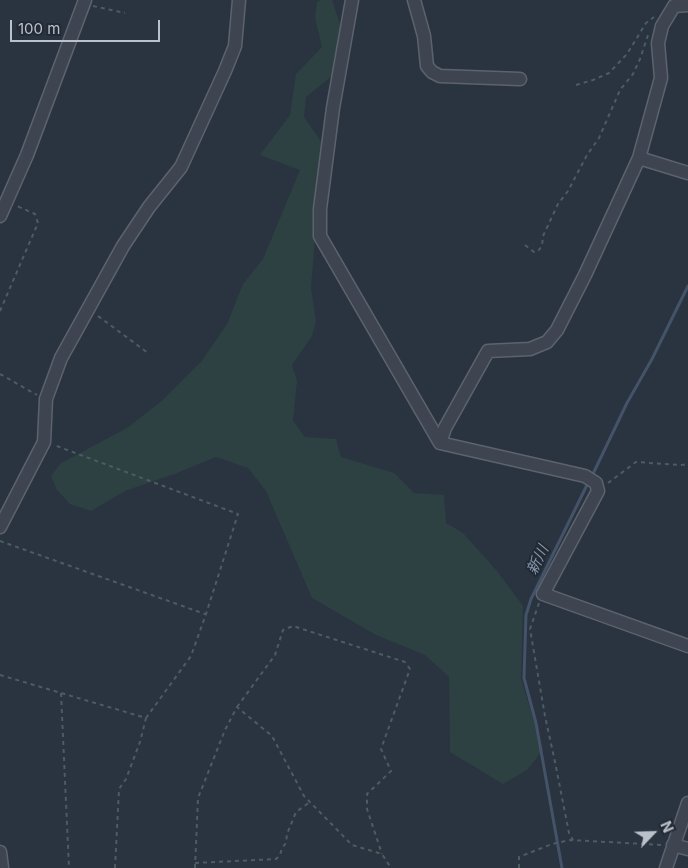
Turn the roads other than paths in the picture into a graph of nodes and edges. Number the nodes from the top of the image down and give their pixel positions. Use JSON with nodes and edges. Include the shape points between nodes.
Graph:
{"nodes":[{"id":1,"x":239,"y":0,"type":"edge"},
{"id":2,"x":352,"y":0,"type":"edge"},
{"id":3,"x":414,"y":0,"type":"edge"},
{"id":4,"x":84,"y":2,"type":"edge"},
{"id":5,"x":673,"y":3,"type":"edge"},
{"id":6,"x":688,"y":5,"type":"edge"},
{"id":7,"x":520,"y":79,"type":"dead end"},
{"id":8,"x":639,"y":158,"type":"junction"},
{"id":9,"x":688,"y":173,"type":"edge"},
{"id":10,"x":0,"y":216,"type":"edge"},
{"id":11,"x":440,"y":443,"type":"junction"},
{"id":12,"x":0,"y":527,"type":"edge"},
{"id":13,"x":688,"y":646,"type":"edge"},
{"id":14,"x":688,"y":803,"type":"edge"},
{"id":15,"x":673,"y":845,"type":"junction"},
{"id":16,"x":688,"y":849,"type":"edge"},
{"id":17,"x":0,"y":852,"type":"edge"},
{"id":18,"x":2,"y":868,"type":"edge"},
{"id":19,"x":666,"y":868,"type":"edge"}],
"edges":[{"from":1,"to":12,"type":"street","via":[[235,46],[225,71],[181,167],[123,246],[60,358],[46,400],[44,442]]},
{"from":2,"to":11,"type":"street","via":[[332,117],[320,208],[320,236]]},
{"from":3,"to":7,"type":"street","via":[[424,36],[427,66],[432,72],[440,76]]},
{"from":4,"to":10,"type":"street","via":[[27,155]]},
{"from":5,"to":6,"type":"street"},
{"from":5,"to":8,"type":"street","via":[[658,43],[662,78]]},
{"from":8,"to":9,"type":"street"},
{"from":8,"to":11,"type":"street","via":[[557,330],[547,342],[530,349],[488,351],[445,428]]},
{"from":11,"to":13,"type":"street","via":[[585,476],[597,487],[543,594]]},
{"from":14,"to":15,"type":"street"},
{"from":15,"to":16,"type":"street"},
{"from":15,"to":19,"type":"street"},
{"from":17,"to":18,"type":"street"}]}
